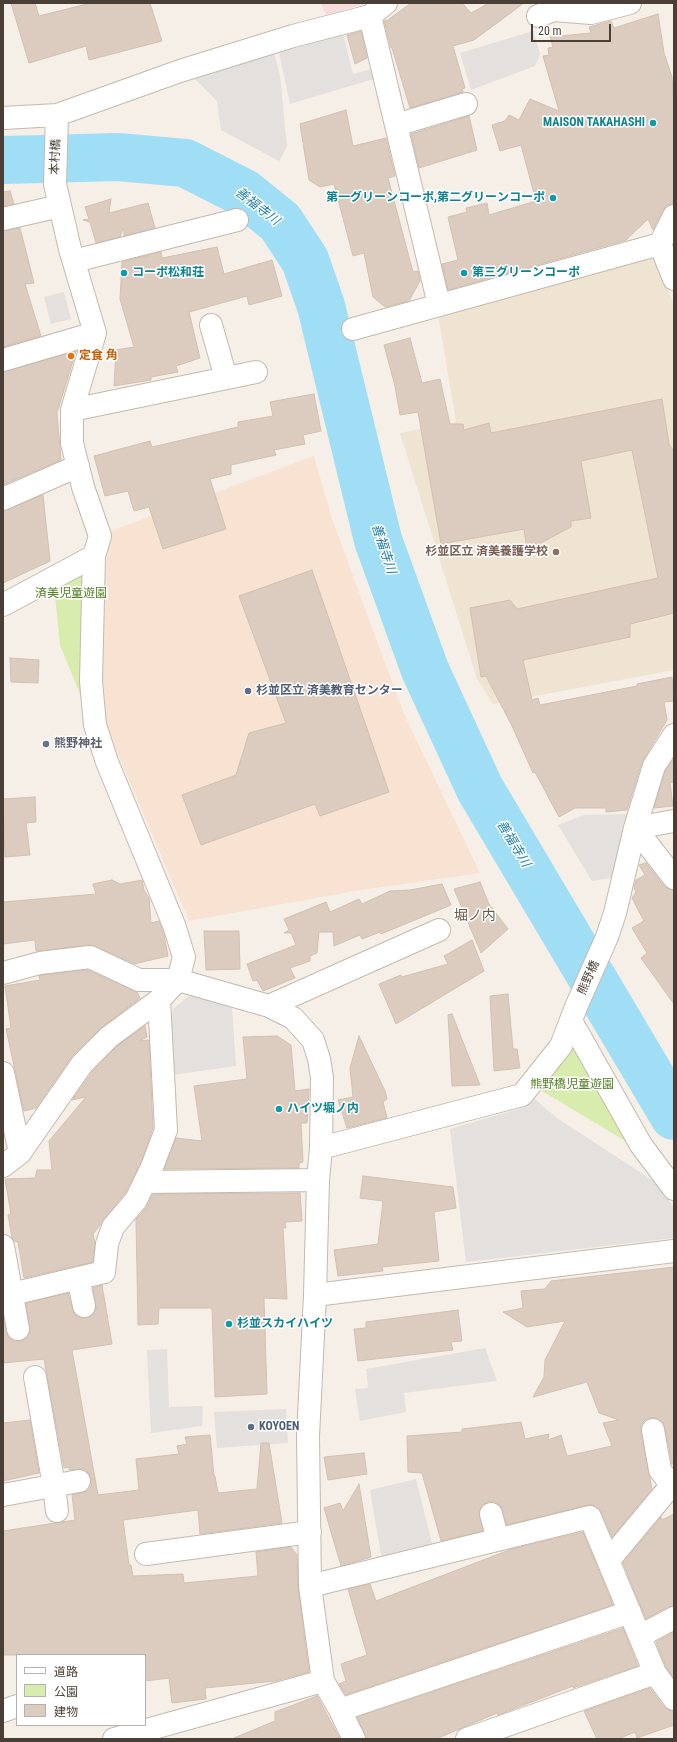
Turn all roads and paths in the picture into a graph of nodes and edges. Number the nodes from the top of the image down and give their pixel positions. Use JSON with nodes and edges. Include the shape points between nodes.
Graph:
{"nodes":[{"id":1,"x":630,"y":3,"type":"edge"},
{"id":2,"x":378,"y":10,"type":"edge"},
{"id":3,"x":538,"y":16,"type":"dead end"},
{"id":4,"x":466,"y":104,"type":"dead end"},
{"id":5,"x":3,"y":118,"type":"edge"},
{"id":6,"x":57,"y":123,"type":"junction"},
{"id":7,"x":396,"y":125,"type":"junction"},
{"id":8,"x":60,"y":206,"type":"junction"},
{"id":9,"x":674,"y":216,"type":"edge"},
{"id":10,"x":3,"y":219,"type":"edge"},
{"id":11,"x":237,"y":220,"type":"dead end"},
{"id":12,"x":660,"y":244,"type":"junction"},
{"id":13,"x":74,"y":261,"type":"junction"},
{"id":14,"x":674,"y":279,"type":"edge"},
{"id":15,"x":439,"y":305,"type":"junction"},
{"id":16,"x":211,"y":325,"type":"dead end"},
{"id":17,"x":353,"y":329,"type":"dead end"},
{"id":18,"x":95,"y":333,"type":"junction"},
{"id":19,"x":3,"y":360,"type":"edge"},
{"id":20,"x":256,"y":372,"type":"dead end"},
{"id":21,"x":226,"y":378,"type":"junction"},
{"id":22,"x":72,"y":410,"type":"junction"},
{"id":23,"x":78,"y":466,"type":"junction"},
{"id":24,"x":3,"y":499,"type":"edge"},
{"id":25,"x":94,"y":556,"type":"junction"},
{"id":26,"x":3,"y":605,"type":"edge"},
{"id":27,"x":674,"y":735,"type":"edge"},
{"id":28,"x":674,"y":821,"type":"edge"},
{"id":29,"x":635,"y":828,"type":"junction"},
{"id":30,"x":674,"y":878,"type":"edge"},
{"id":31,"x":439,"y":930,"type":"dead end"},
{"id":32,"x":3,"y":973,"type":"edge"},
{"id":33,"x":178,"y":980,"type":"junction"},
{"id":34,"x":159,"y":1000,"type":"junction"},
{"id":35,"x":269,"y":1006,"type":"junction"},
{"id":36,"x":573,"y":1014,"type":"junction"},
{"id":37,"x":3,"y":1072,"type":"edge"},
{"id":38,"x":321,"y":1148,"type":"junction"},
{"id":39,"x":12,"y":1159,"type":"edge"},
{"id":40,"x":318,"y":1180,"type":"junction"},
{"id":41,"x":145,"y":1182,"type":"junction"},
{"id":42,"x":674,"y":1189,"type":"edge"},
{"id":43,"x":3,"y":1246,"type":"edge"},
{"id":44,"x":674,"y":1251,"type":"edge"},
{"id":45,"x":78,"y":1278,"type":"junction"},
{"id":46,"x":12,"y":1294,"type":"junction"},
{"id":47,"x":315,"y":1294,"type":"junction"},
{"id":48,"x":84,"y":1306,"type":"dead end"},
{"id":49,"x":18,"y":1329,"type":"dead end"},
{"id":50,"x":35,"y":1377,"type":"dead end"},
{"id":51,"x":653,"y":1430,"type":"dead end"},
{"id":52,"x":79,"y":1481,"type":"dead end"},
{"id":53,"x":673,"y":1485,"type":"edge"},
{"id":54,"x":54,"y":1486,"type":"junction"},
{"id":55,"x":3,"y":1495,"type":"edge"},
{"id":56,"x":57,"y":1510,"type":"dead end"},
{"id":57,"x":491,"y":1514,"type":"dead end"},
{"id":58,"x":310,"y":1532,"type":"junction"},
{"id":59,"x":498,"y":1540,"type":"junction"},
{"id":60,"x":146,"y":1554,"type":"dead end"},
{"id":61,"x":609,"y":1560,"type":"junction"},
{"id":62,"x":310,"y":1586,"type":"junction"},
{"id":63,"x":630,"y":1612,"type":"junction"},
{"id":64,"x":674,"y":1618,"type":"edge"},
{"id":65,"x":640,"y":1636,"type":"junction"},
{"id":66,"x":655,"y":1673,"type":"junction"},
{"id":67,"x":323,"y":1681,"type":"junction"},
{"id":68,"x":674,"y":1699,"type":"edge"},
{"id":69,"x":16,"y":1706,"type":"edge"},
{"id":70,"x":3,"y":1710,"type":"edge"},
{"id":71,"x":340,"y":1710,"type":"junction"},
{"id":72,"x":114,"y":1739,"type":"edge"},
{"id":73,"x":354,"y":1739,"type":"edge"},
{"id":74,"x":467,"y":1739,"type":"edge"}],
"edges":[{"from":1,"to":3,"type":"street","via":[[591,13],[554,10]]},
{"from":2,"to":6,"type":"street","via":[[180,71]]},
{"from":2,"to":7,"type":"street"},
{"from":4,"to":7,"type":"street"},
{"from":5,"to":6,"type":"street"},
{"from":6,"to":8,"type":"street","name":"本村橋","via":[[55,184]]},
{"from":7,"to":15,"type":"street"},
{"from":8,"to":10,"type":"street"},
{"from":8,"to":13,"type":"street","name":"本村橋"},
{"from":9,"to":12,"type":"street"},
{"from":11,"to":13,"type":"street"},
{"from":12,"to":14,"type":"street"},
{"from":12,"to":15,"type":"street"},
{"from":13,"to":18,"type":"street","name":"本村橋"},
{"from":15,"to":17,"type":"street"},
{"from":16,"to":21,"type":"street"},
{"from":18,"to":19,"type":"street"},
{"from":18,"to":22,"type":"street"},
{"from":20,"to":21,"type":"street"},
{"from":21,"to":22,"type":"street"},
{"from":22,"to":23,"type":"street","via":[[72,443]]},
{"from":23,"to":24,"type":"street"},
{"from":23,"to":25,"type":"street","via":[[100,536]]},
{"from":25,"to":26,"type":"street"},
{"from":25,"to":33,"type":"street","via":[[91,681],[95,724],[107,762],[174,925],[184,957]]},
{"from":27,"to":29,"type":"street","name":"熊野橋","via":[[654,766]]},
{"from":28,"to":29,"type":"street"},
{"from":29,"to":30,"type":"street"},
{"from":29,"to":36,"type":"street","name":"熊野橋","via":[[615,913]]},
{"from":31,"to":35,"type":"street"},
{"from":32,"to":33,"type":"street","via":[[40,963],[90,957],[139,980]]},
{"from":33,"to":34,"type":"street"},
{"from":33,"to":35,"type":"street"},
{"from":34,"to":39,"type":"street","via":[[109,1037],[82,1064]]},
{"from":34,"to":41,"type":"street","via":[[166,1130]]},
{"from":35,"to":38,"type":"street","via":[[293,1018],[313,1040],[322,1078]]},
{"from":36,"to":38,"type":"street","name":"熊野橋","via":[[561,1046],[522,1095]]},
{"from":36,"to":42,"type":"street","via":[[641,1145]]},
{"from":37,"to":39,"type":"street"},
{"from":38,"to":40,"type":"street"},
{"from":40,"to":41,"type":"street"},
{"from":40,"to":47,"type":"street"},
{"from":41,"to":45,"type":"street","via":[[136,1200],[113,1227],[107,1244],[104,1272]]},
{"from":43,"to":46,"type":"street"},
{"from":44,"to":47,"type":"street"},
{"from":45,"to":46,"type":"street"},
{"from":45,"to":48,"type":"street"},
{"from":46,"to":49,"type":"street"},
{"from":47,"to":58,"type":"street","via":[[308,1436]]},
{"from":50,"to":54,"type":"street"},
{"from":51,"to":53,"type":"street","via":[[660,1470]]},
{"from":52,"to":54,"type":"street"},
{"from":53,"to":61,"type":"street"},
{"from":54,"to":55,"type":"street"},
{"from":54,"to":56,"type":"street"},
{"from":57,"to":59,"type":"street"},
{"from":58,"to":60,"type":"street"},
{"from":58,"to":62,"type":"street"},
{"from":59,"to":61,"type":"street","via":[[590,1517]]},
{"from":59,"to":62,"type":"street"},
{"from":61,"to":63,"type":"street"},
{"from":62,"to":67,"type":"street"},
{"from":63,"to":65,"type":"street"},
{"from":63,"to":71,"type":"street"},
{"from":64,"to":65,"type":"street"},
{"from":65,"to":66,"type":"street"},
{"from":66,"to":68,"type":"street"},
{"from":66,"to":74,"type":"street"},
{"from":67,"to":71,"type":"street"},
{"from":67,"to":72,"type":"street"},
{"from":69,"to":70,"type":"street"},
{"from":71,"to":73,"type":"street"}]}
